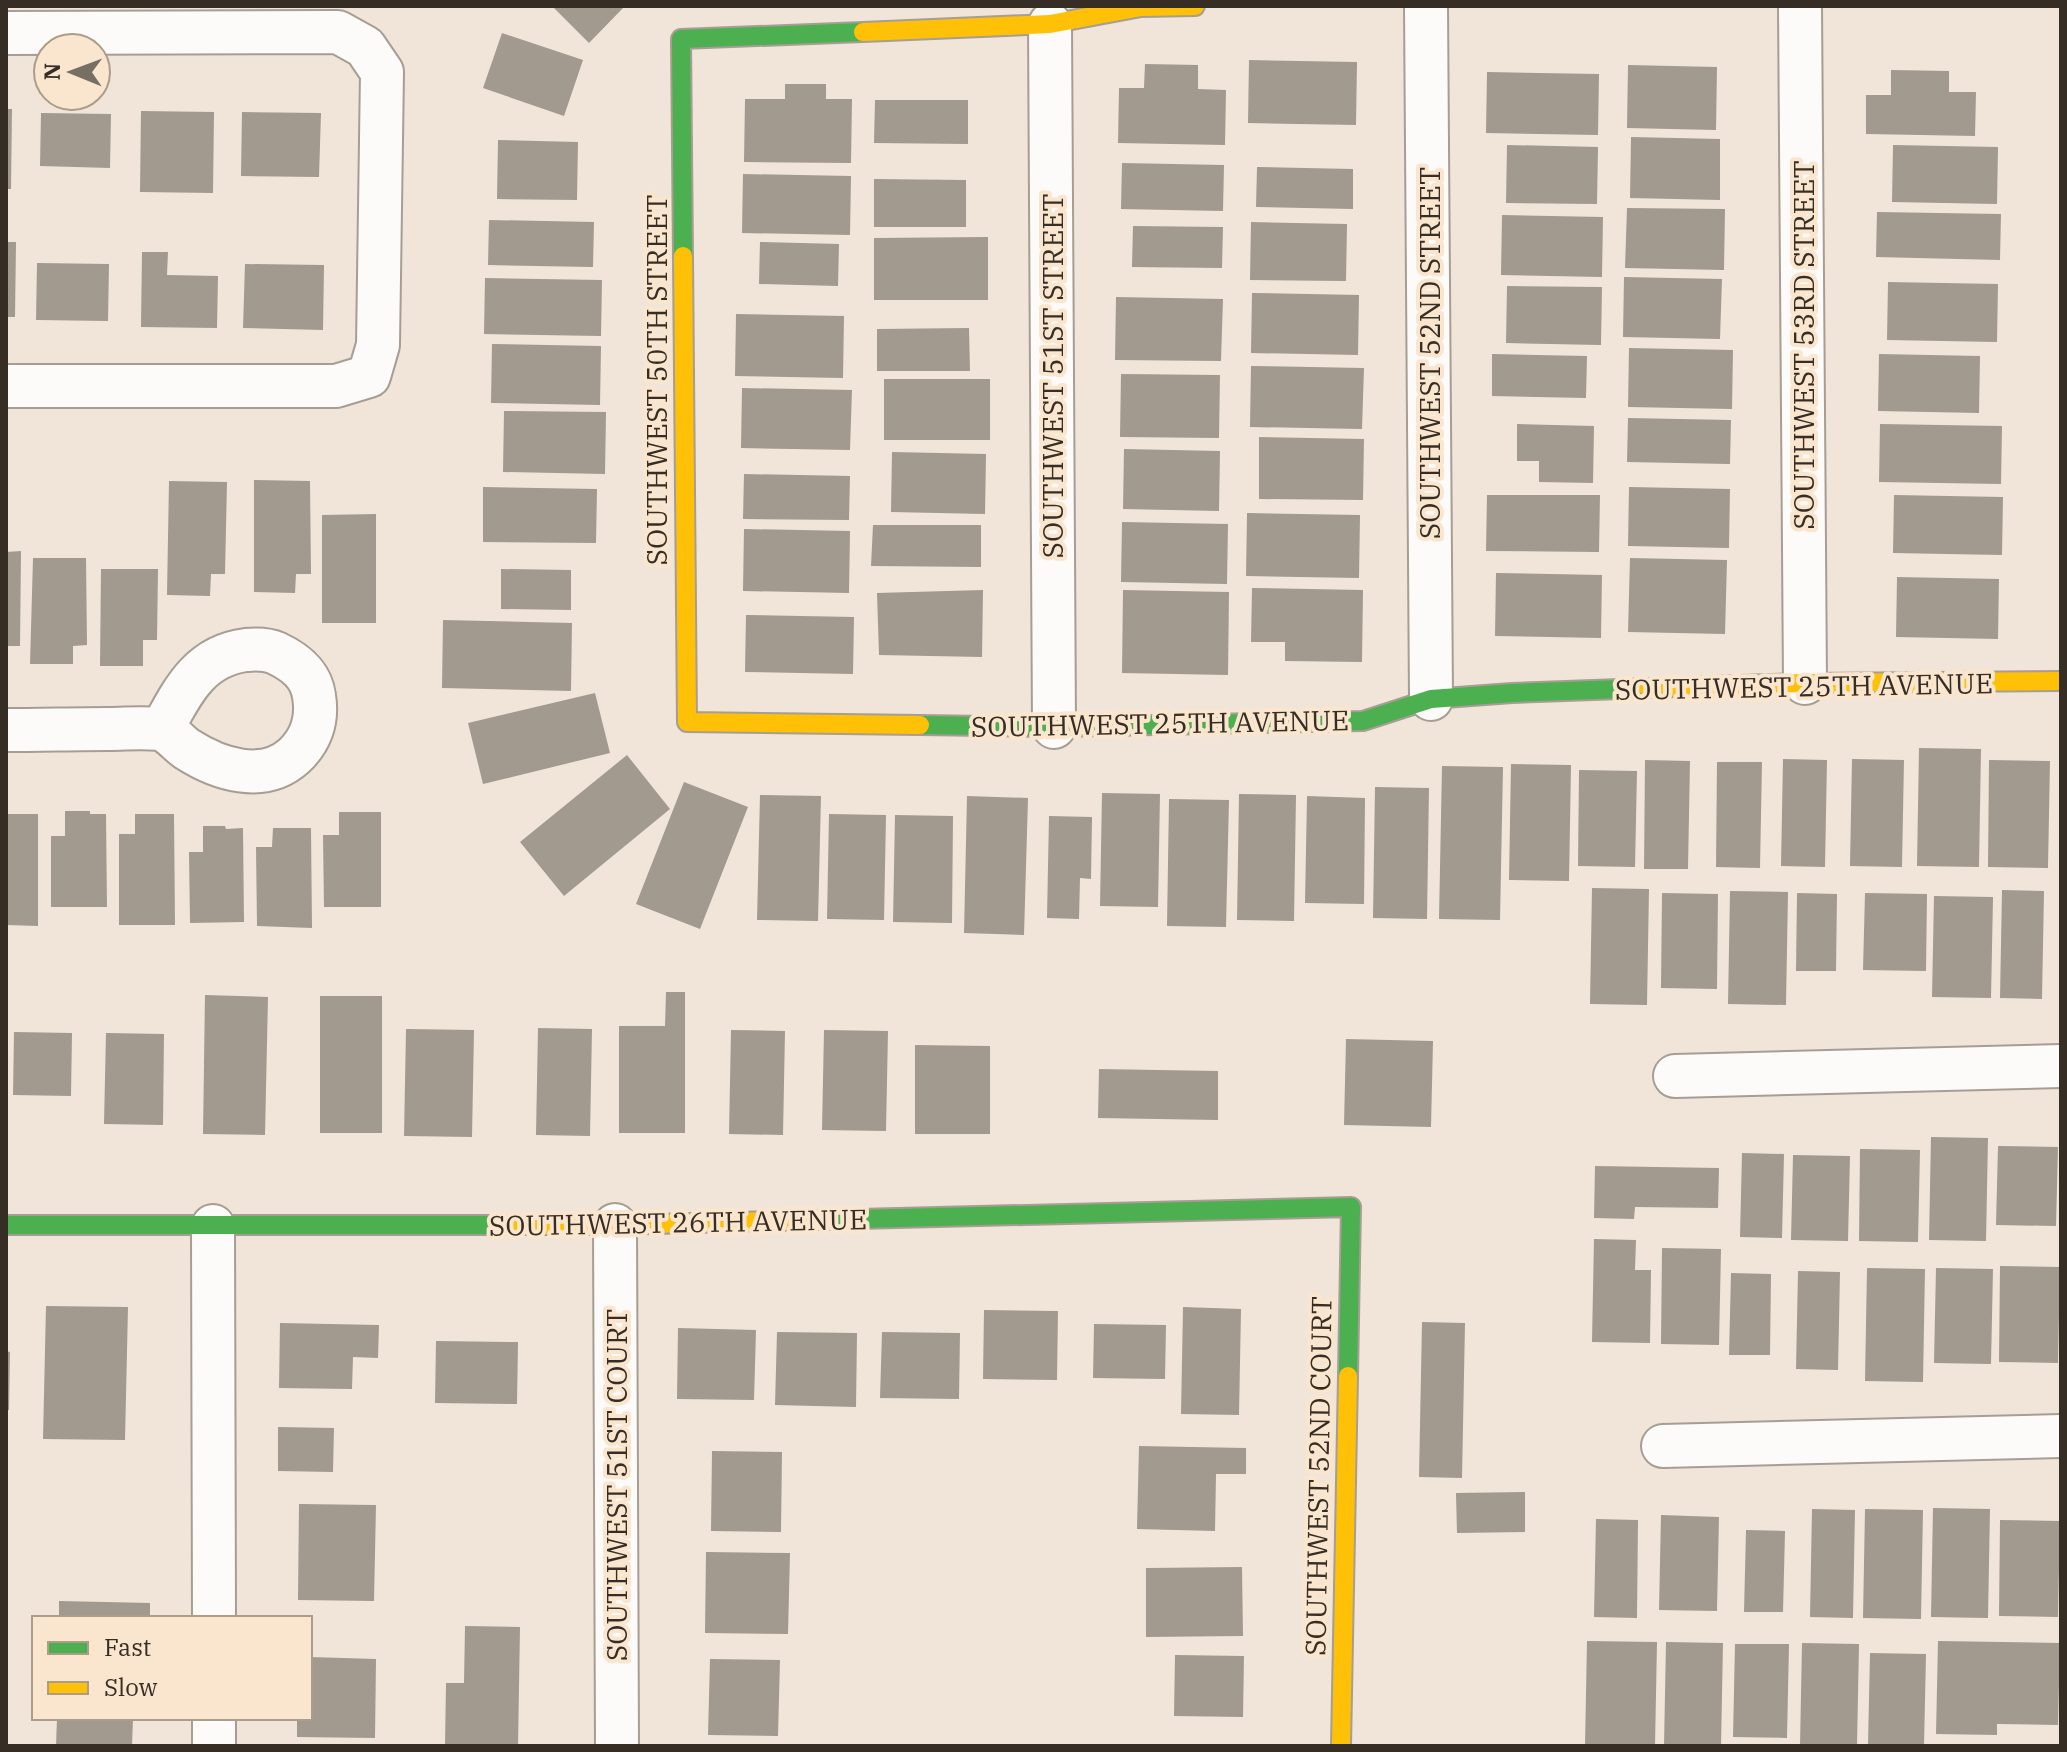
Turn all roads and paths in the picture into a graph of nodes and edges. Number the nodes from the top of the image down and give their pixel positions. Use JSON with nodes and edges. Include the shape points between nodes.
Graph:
{"nodes":[{"id":1,"x":1195,"y":6,"type":"edge"},
{"id":2,"x":1426,"y":6,"type":"edge"},
{"id":3,"x":1800,"y":6,"type":"edge"},
{"id":4,"x":1050,"y":24,"type":"junction"},
{"id":5,"x":6,"y":33,"type":"edge"},
{"id":6,"x":6,"y":386,"type":"edge"},
{"id":7,"x":2061,"y":681,"type":"edge"},
{"id":8,"x":1805,"y":683,"type":"junction"},
{"id":9,"x":1431,"y":699,"type":"junction"},
{"id":10,"x":687,"y":722,"type":"joint"},
{"id":11,"x":1054,"y":727,"type":"junction"},
{"id":12,"x":162,"y":729,"type":"dead end"},
{"id":13,"x":6,"y":730,"type":"edge"},
{"id":14,"x":2061,"y":1066,"type":"edge"},
{"id":15,"x":1675,"y":1076,"type":"dead end"},
{"id":16,"x":1351,"y":1207,"type":"joint"},
{"id":17,"x":6,"y":1225,"type":"edge"},
{"id":18,"x":615,"y":1225,"type":"junction"},
{"id":19,"x":213,"y":1226,"type":"junction"},
{"id":20,"x":2061,"y":1436,"type":"edge"},
{"id":21,"x":1663,"y":1446,"type":"dead end"},
{"id":22,"x":214,"y":1616,"type":"edge"},
{"id":23,"x":214,"y":1720,"type":"edge"},
{"id":24,"x":214,"y":1746,"type":"edge"},
{"id":25,"x":617,"y":1746,"type":"edge"},
{"id":26,"x":1341,"y":1746,"type":"edge"}],
"edges":[{"from":1,"to":4,"type":"street","via":[[1141,7]]},
{"from":2,"to":9,"type":"street","name":"SOUTHWEST 52ND STREET"},
{"from":3,"to":8,"type":"street","name":"SOUTHWEST 53RD STREET"},
{"from":4,"to":10,"type":"street","name":"SOUTHWEST 50TH STREET","via":[[681,39]]},
{"from":4,"to":11,"type":"street","name":"SOUTHWEST 51ST STREET"},
{"from":5,"to":6,"type":"street","via":[[338,32],[365,47],[382,72],[378,345],[369,376],[336,386]]},
{"from":7,"to":8,"type":"street","name":"SOUTHWEST 25TH AVENUE"},
{"from":8,"to":9,"type":"street","name":"SOUTHWEST 25TH AVENUE"},
{"from":9,"to":11,"type":"street","name":"SOUTHWEST 25TH AVENUE","via":[[1363,721]]},
{"from":10,"to":11,"type":"street","name":"SOUTHWEST 25TH AVENUE"},
{"from":12,"to":13,"type":"street"},
{"from":14,"to":15,"type":"street"},
{"from":16,"to":18,"type":"street","name":"SOUTHWEST 26TH AVENUE"},
{"from":16,"to":26,"type":"street","name":"SOUTHWEST 52ND COURT"},
{"from":17,"to":19,"type":"street","name":"SOUTHWEST 26TH AVENUE"},
{"from":18,"to":19,"type":"street","name":"SOUTHWEST 26TH AVENUE"},
{"from":18,"to":25,"type":"street","name":"SOUTHWEST 51ST COURT"},
{"from":19,"to":22,"type":"street"},
{"from":20,"to":21,"type":"street"},
{"from":23,"to":24,"type":"street"}]}
